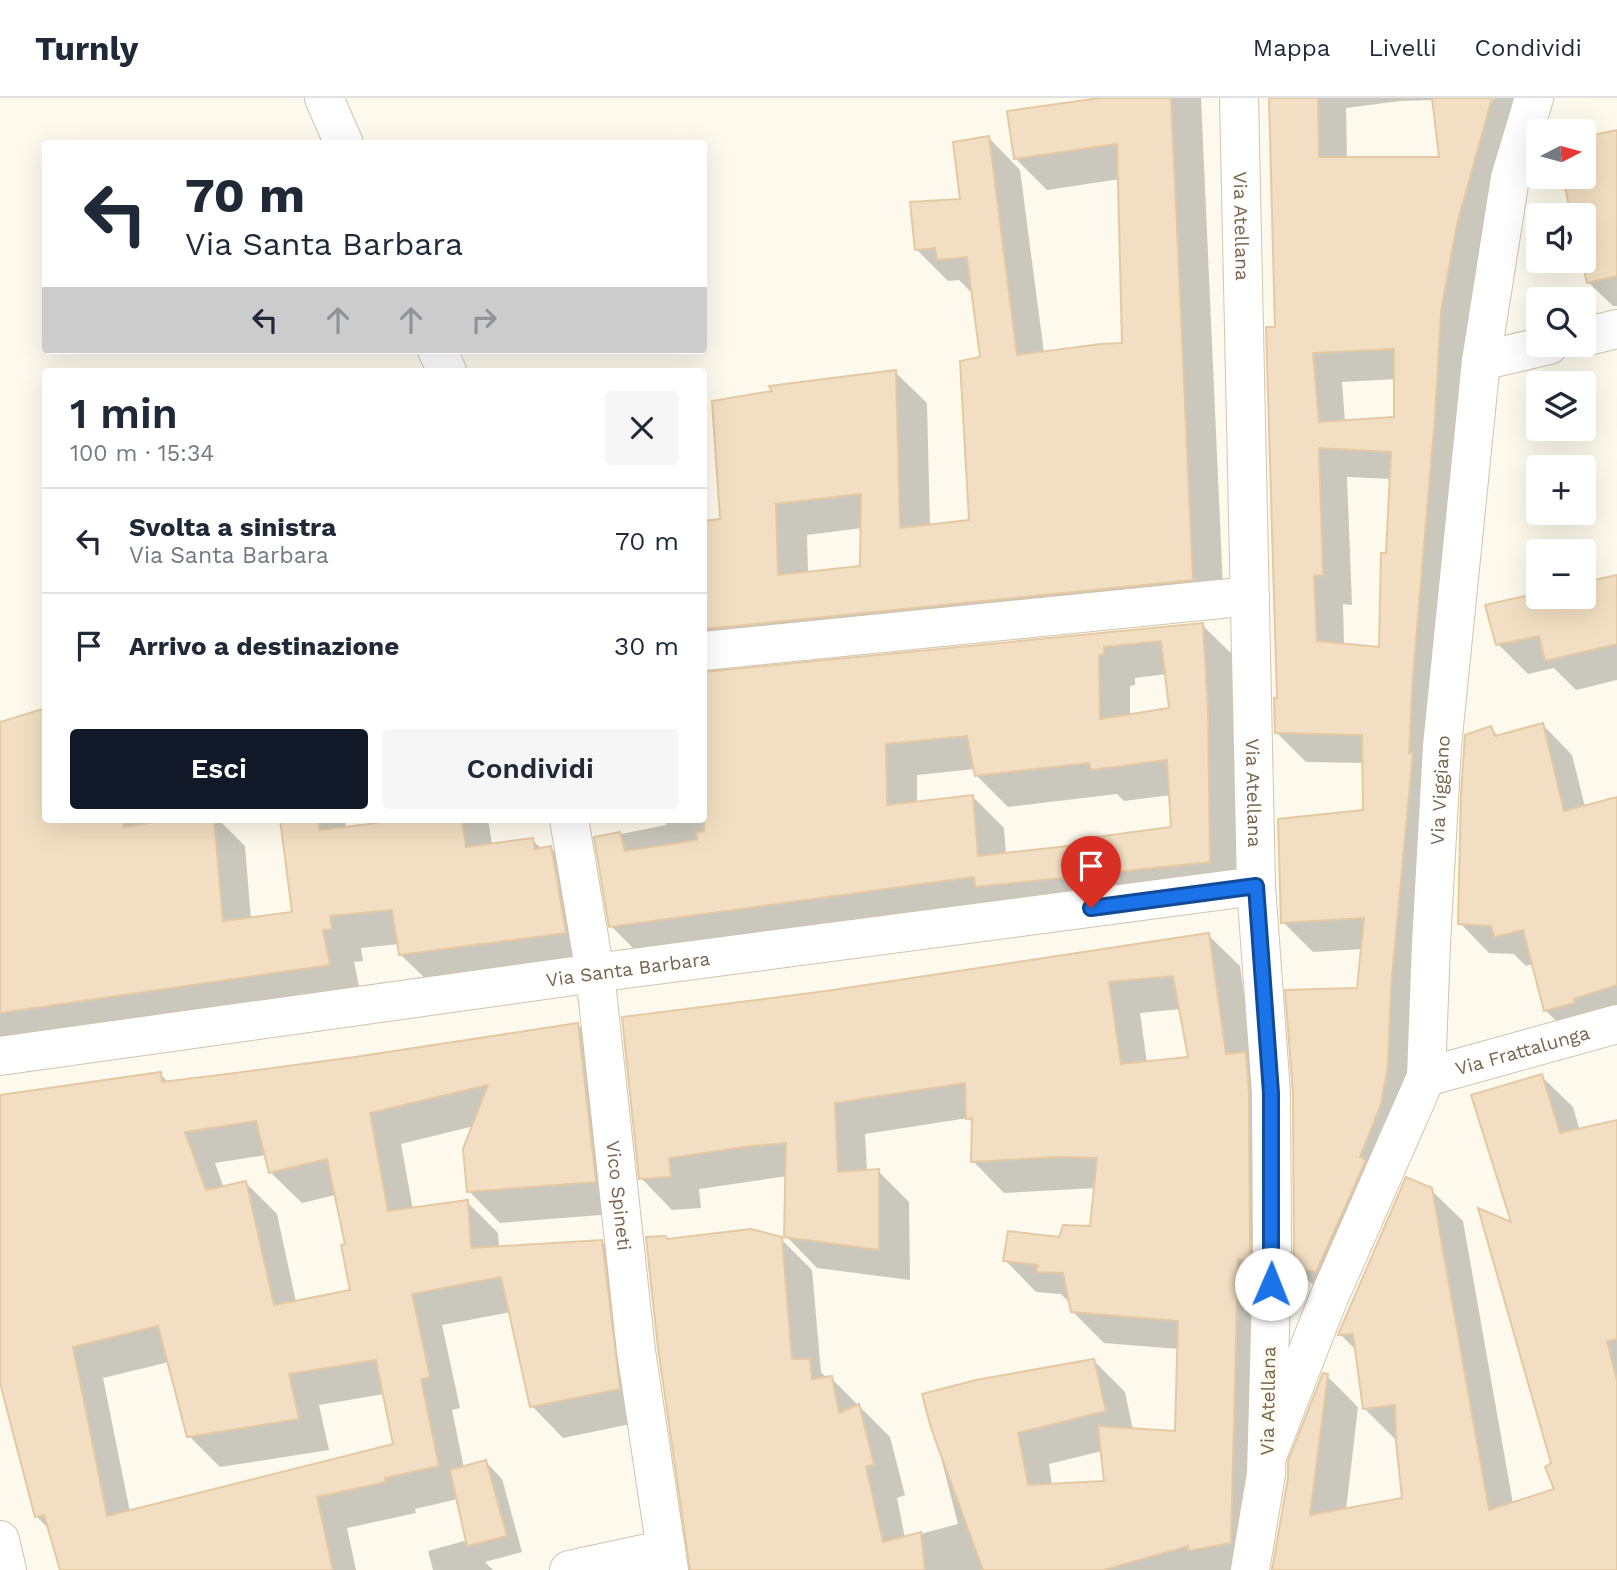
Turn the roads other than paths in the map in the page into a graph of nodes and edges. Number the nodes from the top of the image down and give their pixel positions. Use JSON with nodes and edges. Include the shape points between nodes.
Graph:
{"nodes":[{"id":1,"x":324,"y":98,"type":"edge"},
{"id":2,"x":1239,"y":98,"type":"edge"},
{"id":3,"x":1534,"y":98,"type":"edge"},
{"id":4,"x":342,"y":140,"type":"edge"},
{"id":5,"x":1617,"y":329,"type":"edge"},
{"id":6,"x":1596,"y":334,"type":"edge"},
{"id":7,"x":1526,"y":350,"type":"edge"},
{"id":8,"x":1481,"y":361,"type":"junction"},
{"id":9,"x":1250,"y":596,"type":"junction"},
{"id":10,"x":707,"y":651,"type":"edge"},
{"id":11,"x":570,"y":823,"type":"edge"},
{"id":12,"x":1256,"y":886,"type":"junction"},
{"id":13,"x":595,"y":973,"type":"junction"},
{"id":14,"x":1617,"y":1024,"type":"edge"},
{"id":15,"x":0,"y":1056,"type":"edge"},
{"id":16,"x":1426,"y":1077,"type":"junction"},
{"id":17,"x":1266,"y":1456,"type":"junction"},
{"id":18,"x":0,"y":1540,"type":"edge"},
{"id":19,"x":668,"y":1560,"type":"edge"},
{"id":20,"x":7,"y":1570,"type":"edge"},
{"id":21,"x":569,"y":1570,"type":"edge"},
{"id":22,"x":1250,"y":1570,"type":"edge"}],
"edges":[{"from":1,"to":4,"type":"street"},
{"from":2,"to":9,"type":"street","name":"Via Atellana"},
{"from":3,"to":8,"type":"street","name":"Via Viggiano","via":[[1510,178]]},
{"from":5,"to":6,"type":"street"},
{"from":7,"to":8,"type":"street"},
{"from":8,"to":16,"type":"street","name":"Via Viggiano","via":[[1442,746]]},
{"from":9,"to":10,"type":"street"},
{"from":9,"to":12,"type":"street","name":"Via Atellana"},
{"from":11,"to":13,"type":"street","name":"Vico Spineti"},
{"from":12,"to":13,"type":"street","name":"Via Santa Barbara"},
{"from":12,"to":17,"type":"street","name":"Via Atellana","via":[[1271,1093]]},
{"from":13,"to":15,"type":"street","name":"Via Santa Barbara"},
{"from":13,"to":19,"type":"street","name":"Vico Spineti","via":[[636,1351]]},
{"from":14,"to":16,"type":"street","name":"Via Frattalunga"},
{"from":16,"to":17,"type":"street","name":"Via Viggiano","via":[[1327,1302]]},
{"from":17,"to":22,"type":"street","name":"Via Atellana"},
{"from":18,"to":20,"type":"street"},
{"from":19,"to":21,"type":"street"}]}
